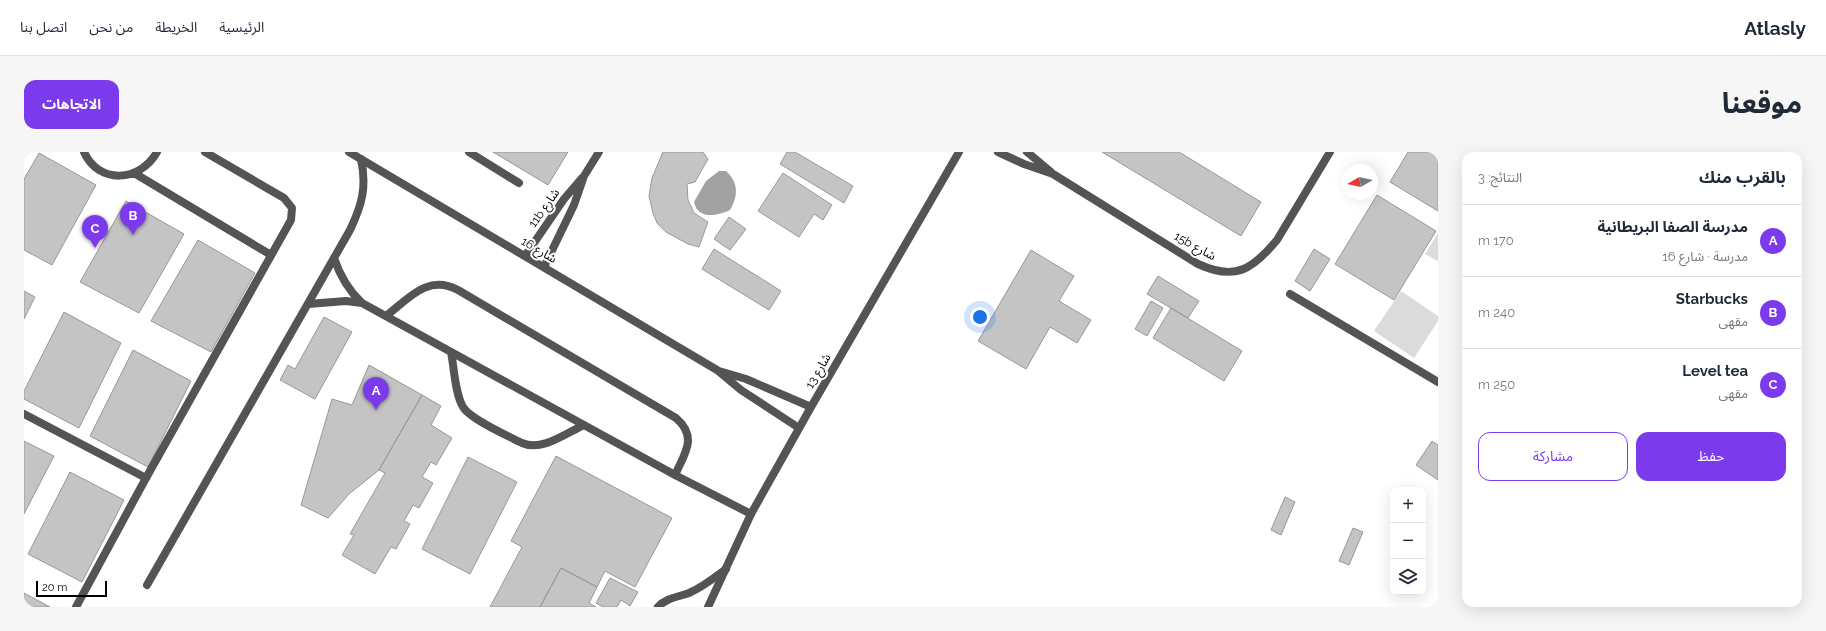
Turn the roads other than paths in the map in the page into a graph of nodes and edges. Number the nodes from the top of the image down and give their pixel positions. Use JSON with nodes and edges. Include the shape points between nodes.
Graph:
{"nodes":[{"id":1,"x":84,"y":152,"type":"edge"},
{"id":2,"x":157,"y":152,"type":"edge"},
{"id":3,"x":205,"y":152,"type":"edge"},
{"id":4,"x":349,"y":152,"type":"edge"},
{"id":5,"x":469,"y":152,"type":"edge"},
{"id":6,"x":599,"y":152,"type":"edge"},
{"id":7,"x":959,"y":152,"type":"edge"},
{"id":8,"x":998,"y":152,"type":"edge"},
{"id":9,"x":1027,"y":152,"type":"edge"},
{"id":10,"x":1330,"y":152,"type":"edge"},
{"id":11,"x":361,"y":159,"type":"junction"},
{"id":12,"x":134,"y":173,"type":"junction"},
{"id":13,"x":1053,"y":174,"type":"junction"},
{"id":14,"x":584,"y":176,"type":"junction"},
{"id":15,"x":519,"y":183,"type":"dead end"},
{"id":16,"x":271,"y":255,"type":"junction"},
{"id":17,"x":525,"y":256,"type":"junction"},
{"id":18,"x":334,"y":258,"type":"junction"},
{"id":19,"x":544,"y":267,"type":"junction"},
{"id":20,"x":1290,"y":294,"type":"dead end"},
{"id":21,"x":362,"y":303,"type":"junction"},
{"id":22,"x":308,"y":304,"type":"junction"},
{"id":23,"x":386,"y":316,"type":"junction"},
{"id":24,"x":452,"y":352,"type":"junction"},
{"id":25,"x":717,"y":370,"type":"junction"},
{"id":26,"x":1438,"y":382,"type":"edge"},
{"id":27,"x":811,"y":407,"type":"junction"},
{"id":28,"x":24,"y":414,"type":"edge"},
{"id":29,"x":584,"y":425,"type":"junction"},
{"id":30,"x":799,"y":428,"type":"junction"},
{"id":31,"x":676,"y":475,"type":"junction"},
{"id":32,"x":146,"y":478,"type":"junction"},
{"id":33,"x":751,"y":514,"type":"junction"},
{"id":34,"x":726,"y":569,"type":"junction"},
{"id":35,"x":148,"y":585,"type":"dead end"},
{"id":36,"x":76,"y":607,"type":"edge"},
{"id":37,"x":658,"y":607,"type":"edge"},
{"id":38,"x":708,"y":607,"type":"edge"}],
"edges":[{"from":1,"to":12,"type":"street","via":[[91,164],[100,171],[123,176]]},
{"from":2,"to":12,"type":"street","via":[[144,168]]},
{"from":3,"to":16,"type":"street","via":[[289,202],[292,208],[291,220]]},
{"from":4,"to":11,"type":"street","name":"شارع 16"},
{"from":5,"to":15,"type":"street"},
{"from":6,"to":14,"type":"street","name":"11b شارع"},
{"from":7,"to":27,"type":"street","name":"شارع 13"},
{"from":8,"to":13,"type":"street","name":"15b شارع"},
{"from":9,"to":13,"type":"street","name":"15b شارع"},
{"from":10,"to":13,"type":"street","name":"15b شارع","via":[[1277,240],[1267,252],[1256,263],[1242,270],[1227,273],[1198,264]]},
{"from":11,"to":17,"type":"street","name":"شارع 16"},
{"from":11,"to":18,"type":"street","via":[[364,173],[361,201],[350,230]]},
{"from":12,"to":16,"type":"street"},
{"from":14,"to":17,"type":"street","name":"11b شارع","via":[[564,199]]},
{"from":14,"to":19,"type":"street","name":"11b شارع","via":[[574,205]]},
{"from":16,"to":32,"type":"street"},
{"from":17,"to":19,"type":"street","name":"شارع 16"},
{"from":18,"to":21,"type":"street","via":[[345,283]]},
{"from":18,"to":22,"type":"street"},
{"from":19,"to":25,"type":"street","name":"شارع 16"},
{"from":20,"to":26,"type":"street"},
{"from":21,"to":22,"type":"street","via":[[346,301]]},
{"from":21,"to":23,"type":"street"},
{"from":22,"to":35,"type":"street"},
{"from":23,"to":24,"type":"street"},
{"from":23,"to":31,"type":"street","via":[[427,286],[443,284],[458,290],[676,418],[687,431],[689,439],[688,448]]},
{"from":24,"to":29,"type":"street"},
{"from":24,"to":29,"type":"street","via":[[459,395],[464,408],[474,417],[508,436],[528,446],[541,445]]},
{"from":25,"to":27,"type":"street","name":"شارع 16","via":[[746,379]]},
{"from":25,"to":30,"type":"street","name":"شارع 16","via":[[741,390]]},
{"from":27,"to":30,"type":"street","name":"شارع 13"},
{"from":28,"to":32,"type":"street"},
{"from":29,"to":31,"type":"street"},
{"from":30,"to":33,"type":"street","name":"شارع 13"},
{"from":31,"to":33,"type":"street"},
{"from":32,"to":36,"type":"street"},
{"from":33,"to":34,"type":"street","name":"شارع 13"},
{"from":34,"to":37,"type":"street","via":[[711,581]]},
{"from":34,"to":38,"type":"street","name":"شارع 13"}]}
